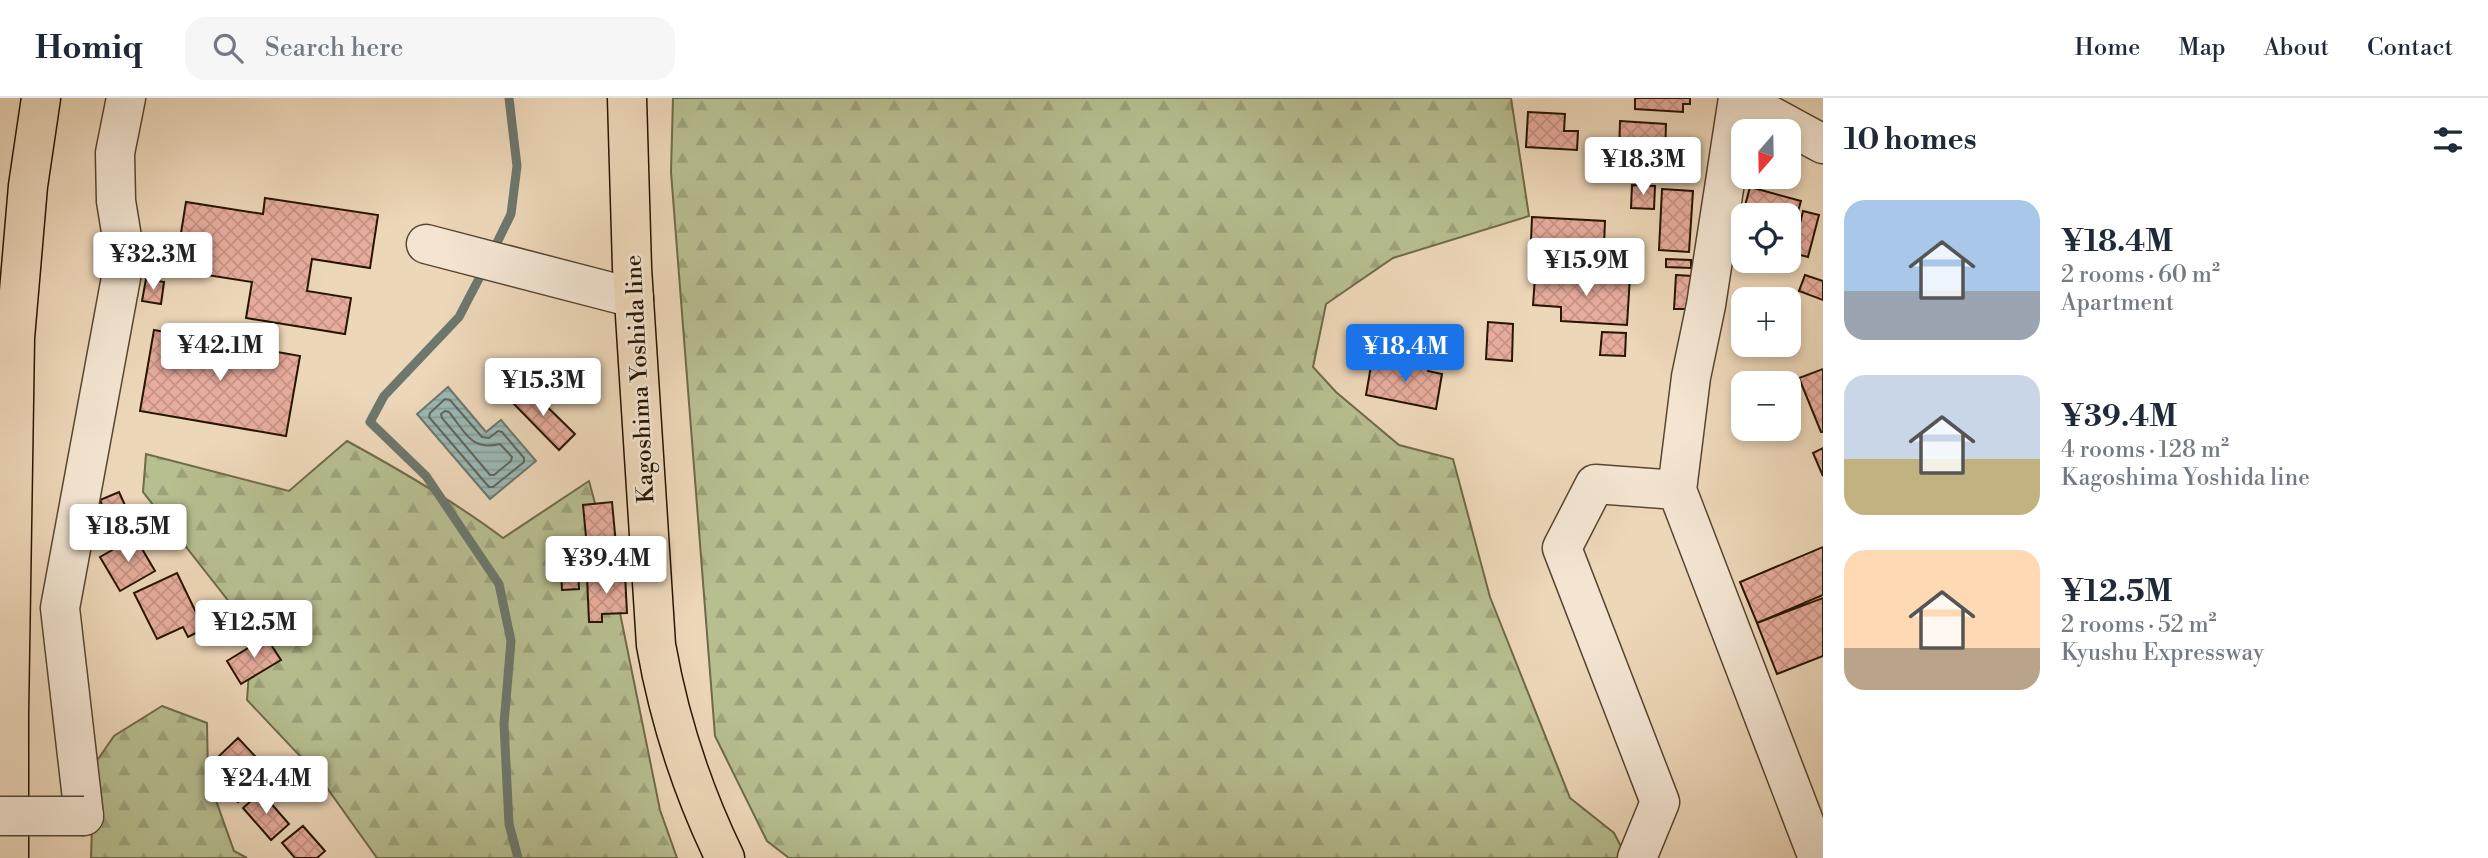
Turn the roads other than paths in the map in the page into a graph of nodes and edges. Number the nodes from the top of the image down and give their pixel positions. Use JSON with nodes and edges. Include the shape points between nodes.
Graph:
{"nodes":[{"id":1,"x":41,"y":98,"type":"edge"},
{"id":2,"x":126,"y":98,"type":"edge"},
{"id":3,"x":627,"y":98,"type":"edge"},
{"id":4,"x":1738,"y":98,"type":"edge"},
{"id":5,"x":1823,"y":144,"type":"edge"},
{"id":6,"x":426,"y":244,"type":"dead end"},
{"id":7,"x":634,"y":298,"type":"junction"},
{"id":8,"x":1677,"y":490,"type":"junction"},
{"id":9,"x":0,"y":816,"type":"edge"},
{"id":10,"x":9,"y":858,"type":"edge"},
{"id":11,"x":724,"y":858,"type":"edge"},
{"id":12,"x":1637,"y":858,"type":"edge"},
{"id":13,"x":1818,"y":858,"type":"edge"}],
"edges":[{"from":1,"to":10,"type":"main road","via":[[15,338]]},
{"from":2,"to":9,"type":"street","bridge":true,"via":[[115,153],[116,201],[125,256],[60,608],[84,816]]},
{"from":3,"to":7,"type":"main road","name":"Kagoshima Yoshida line"},
{"from":4,"to":5,"type":"street"},
{"from":4,"to":8,"type":"street","via":[[1691,377]]},
{"from":6,"to":7,"type":"street"},
{"from":7,"to":11,"type":"main road","name":"Kagoshima Yoshida line","via":[[656,645],[664,694],[681,750]]},
{"from":8,"to":12,"type":"street","via":[[1595,484],[1562,548],[1660,802]]},
{"from":8,"to":13,"type":"street"}]}
